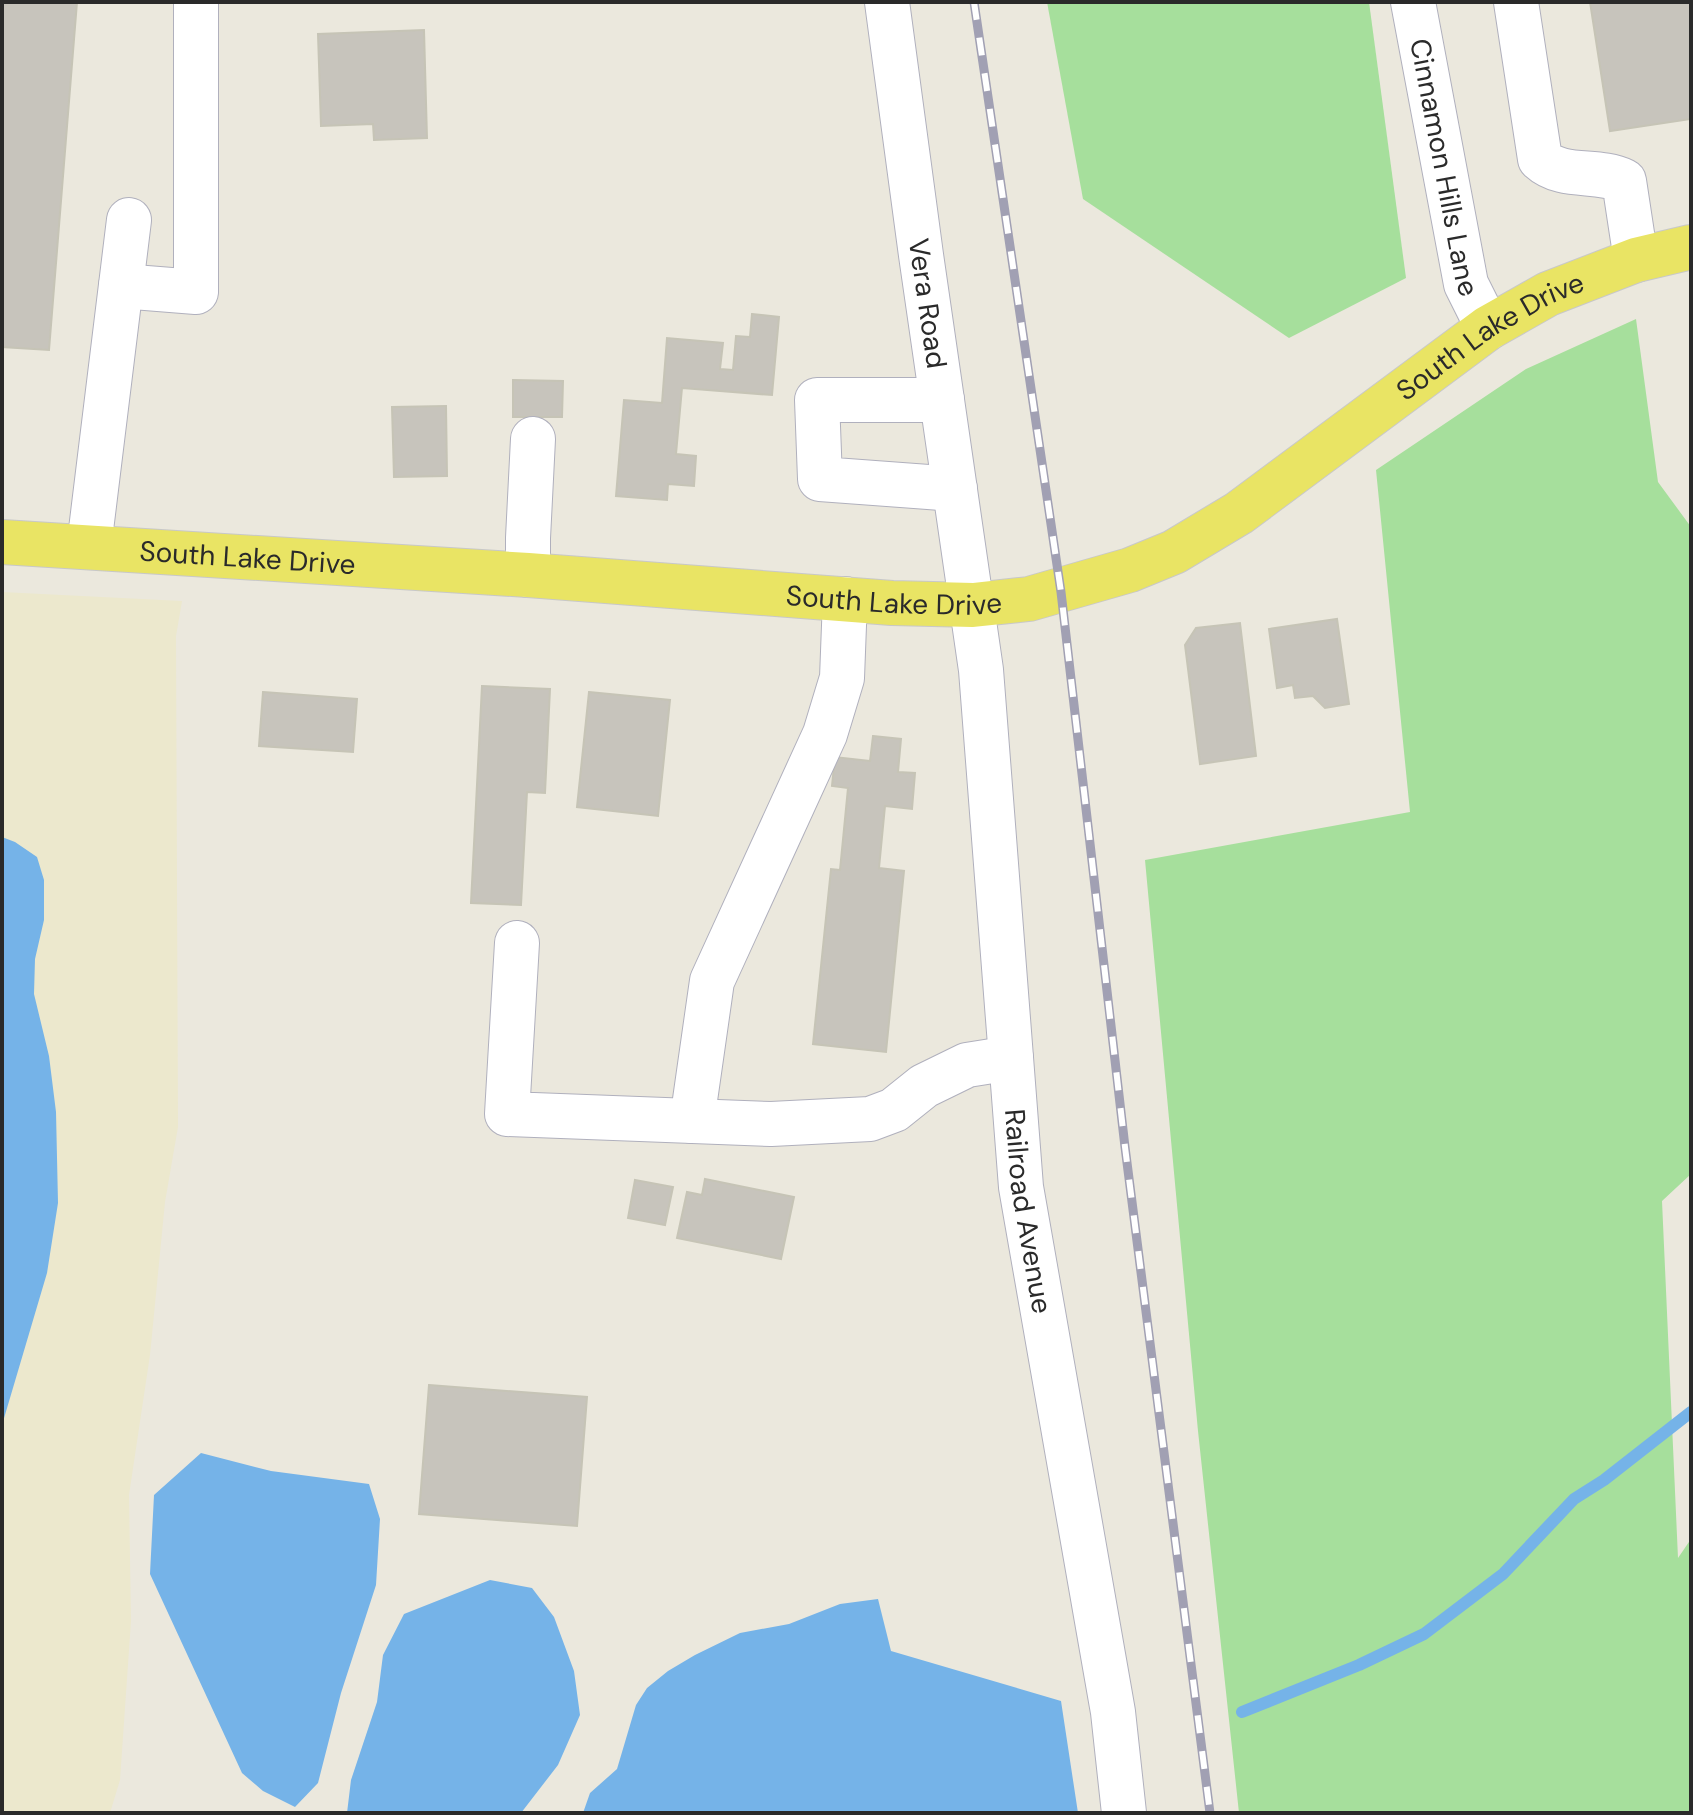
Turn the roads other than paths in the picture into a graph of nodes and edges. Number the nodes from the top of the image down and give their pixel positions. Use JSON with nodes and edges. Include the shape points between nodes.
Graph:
{"nodes":[{"id":1,"x":196,"y":2,"type":"edge"},
{"id":2,"x":887,"y":2,"type":"edge"},
{"id":3,"x":1413,"y":2,"type":"edge"},
{"id":4,"x":1516,"y":2,"type":"edge"},
{"id":5,"x":129,"y":220,"type":"dead end"},
{"id":6,"x":1691,"y":247,"type":"edge"},
{"id":7,"x":1636,"y":260,"type":"junction"},
{"id":8,"x":121,"y":286,"type":"junction"},
{"id":9,"x":1488,"y":328,"type":"junction"},
{"id":10,"x":942,"y":400,"type":"junction"},
{"id":11,"x":533,"y":439,"type":"dead end"},
{"id":12,"x":955,"y":489,"type":"junction"},
{"id":13,"x":2,"y":542,"type":"edge"},
{"id":14,"x":89,"y":546,"type":"junction"},
{"id":15,"x":528,"y":575,"type":"junction"},
{"id":16,"x":845,"y":599,"type":"junction"},
{"id":17,"x":973,"y":605,"type":"junction"},
{"id":18,"x":517,"y":943,"type":"dead end"},
{"id":19,"x":1011,"y":1058,"type":"junction"},
{"id":20,"x":692,"y":1121,"type":"junction"},
{"id":21,"x":1124,"y":1813,"type":"edge"}],
"edges":[{"from":1,"to":8,"type":"street","via":[[196,292]]},
{"from":2,"to":10,"type":"street","name":"Vera Road"},
{"from":3,"to":9,"type":"street","name":"Cinnamon Hills Lane","via":[[1466,284]]},
{"from":4,"to":7,"type":"street","via":[[1540,159],[1563,172],[1624,181]]},
{"from":5,"to":8,"type":"street"},
{"from":6,"to":7,"type":"main road","name":"South Lake Drive"},
{"from":7,"to":9,"type":"main road","name":"South Lake Drive","via":[[1548,294]]},
{"from":8,"to":14,"type":"street"},
{"from":9,"to":17,"type":"main road","name":"South Lake Drive","via":[[1197,540],[1141,566],[1061,592]]},
{"from":10,"to":12,"type":"street","name":"Vera Road"},
{"from":10,"to":12,"type":"street","via":[[817,400],[820,479]]},
{"from":11,"to":15,"type":"street"},
{"from":12,"to":17,"type":"street","name":"Vera Road"},
{"from":13,"to":14,"type":"main road","name":"South Lake Drive"},
{"from":14,"to":15,"type":"main road","name":"South Lake Drive"},
{"from":15,"to":16,"type":"main road","name":"South Lake Drive"},
{"from":16,"to":17,"type":"main road","name":"South Lake Drive"},
{"from":16,"to":20,"type":"street","via":[[842,678],[835,707],[712,981]]},
{"from":17,"to":19,"type":"street","name":"Railroad Avenue"},
{"from":18,"to":20,"type":"street","via":[[507,1114]]},
{"from":19,"to":20,"type":"street","via":[[967,1065],[870,1119]]},
{"from":19,"to":21,"type":"street","name":"Railroad Avenue","via":[[1021,1187],[1104,1655]]}]}
